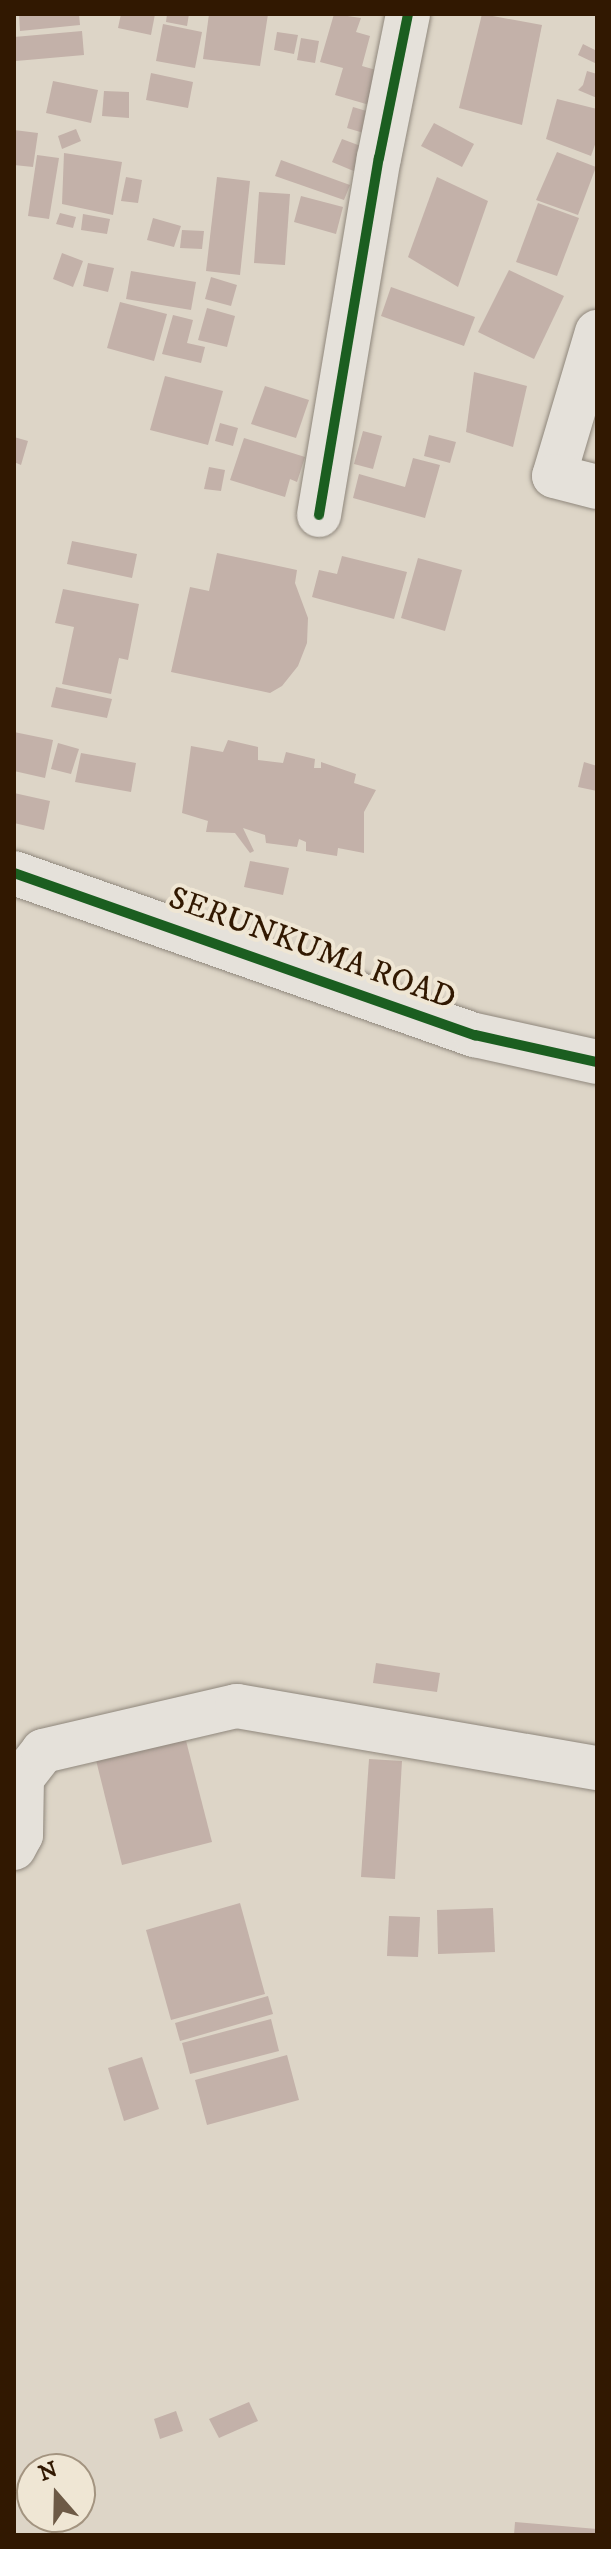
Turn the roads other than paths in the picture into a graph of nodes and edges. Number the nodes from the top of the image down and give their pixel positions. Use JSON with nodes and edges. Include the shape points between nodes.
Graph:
{"nodes":[{"id":1,"x":408,"y":14,"type":"edge"},
{"id":2,"x":594,"y":352,"type":"edge"},
{"id":3,"x":597,"y":487,"type":"edge"},
{"id":4,"x":319,"y":515,"type":"dead end"},
{"id":5,"x":14,"y":873,"type":"edge"},
{"id":6,"x":597,"y":1062,"type":"edge"},
{"id":7,"x":597,"y":1768,"type":"edge"},
{"id":8,"x":14,"y":1848,"type":"edge"}],
"edges":[{"from":1,"to":4,"type":"street"},
{"from":2,"to":3,"type":"street","via":[[554,476]]},
{"from":5,"to":6,"type":"street","name":"SERUNKUMA ROAD","via":[[475,1035]]},
{"from":7,"to":8,"type":"street","via":[[237,1706],[43,1751],[22,1778],[21,1835]]}]}
